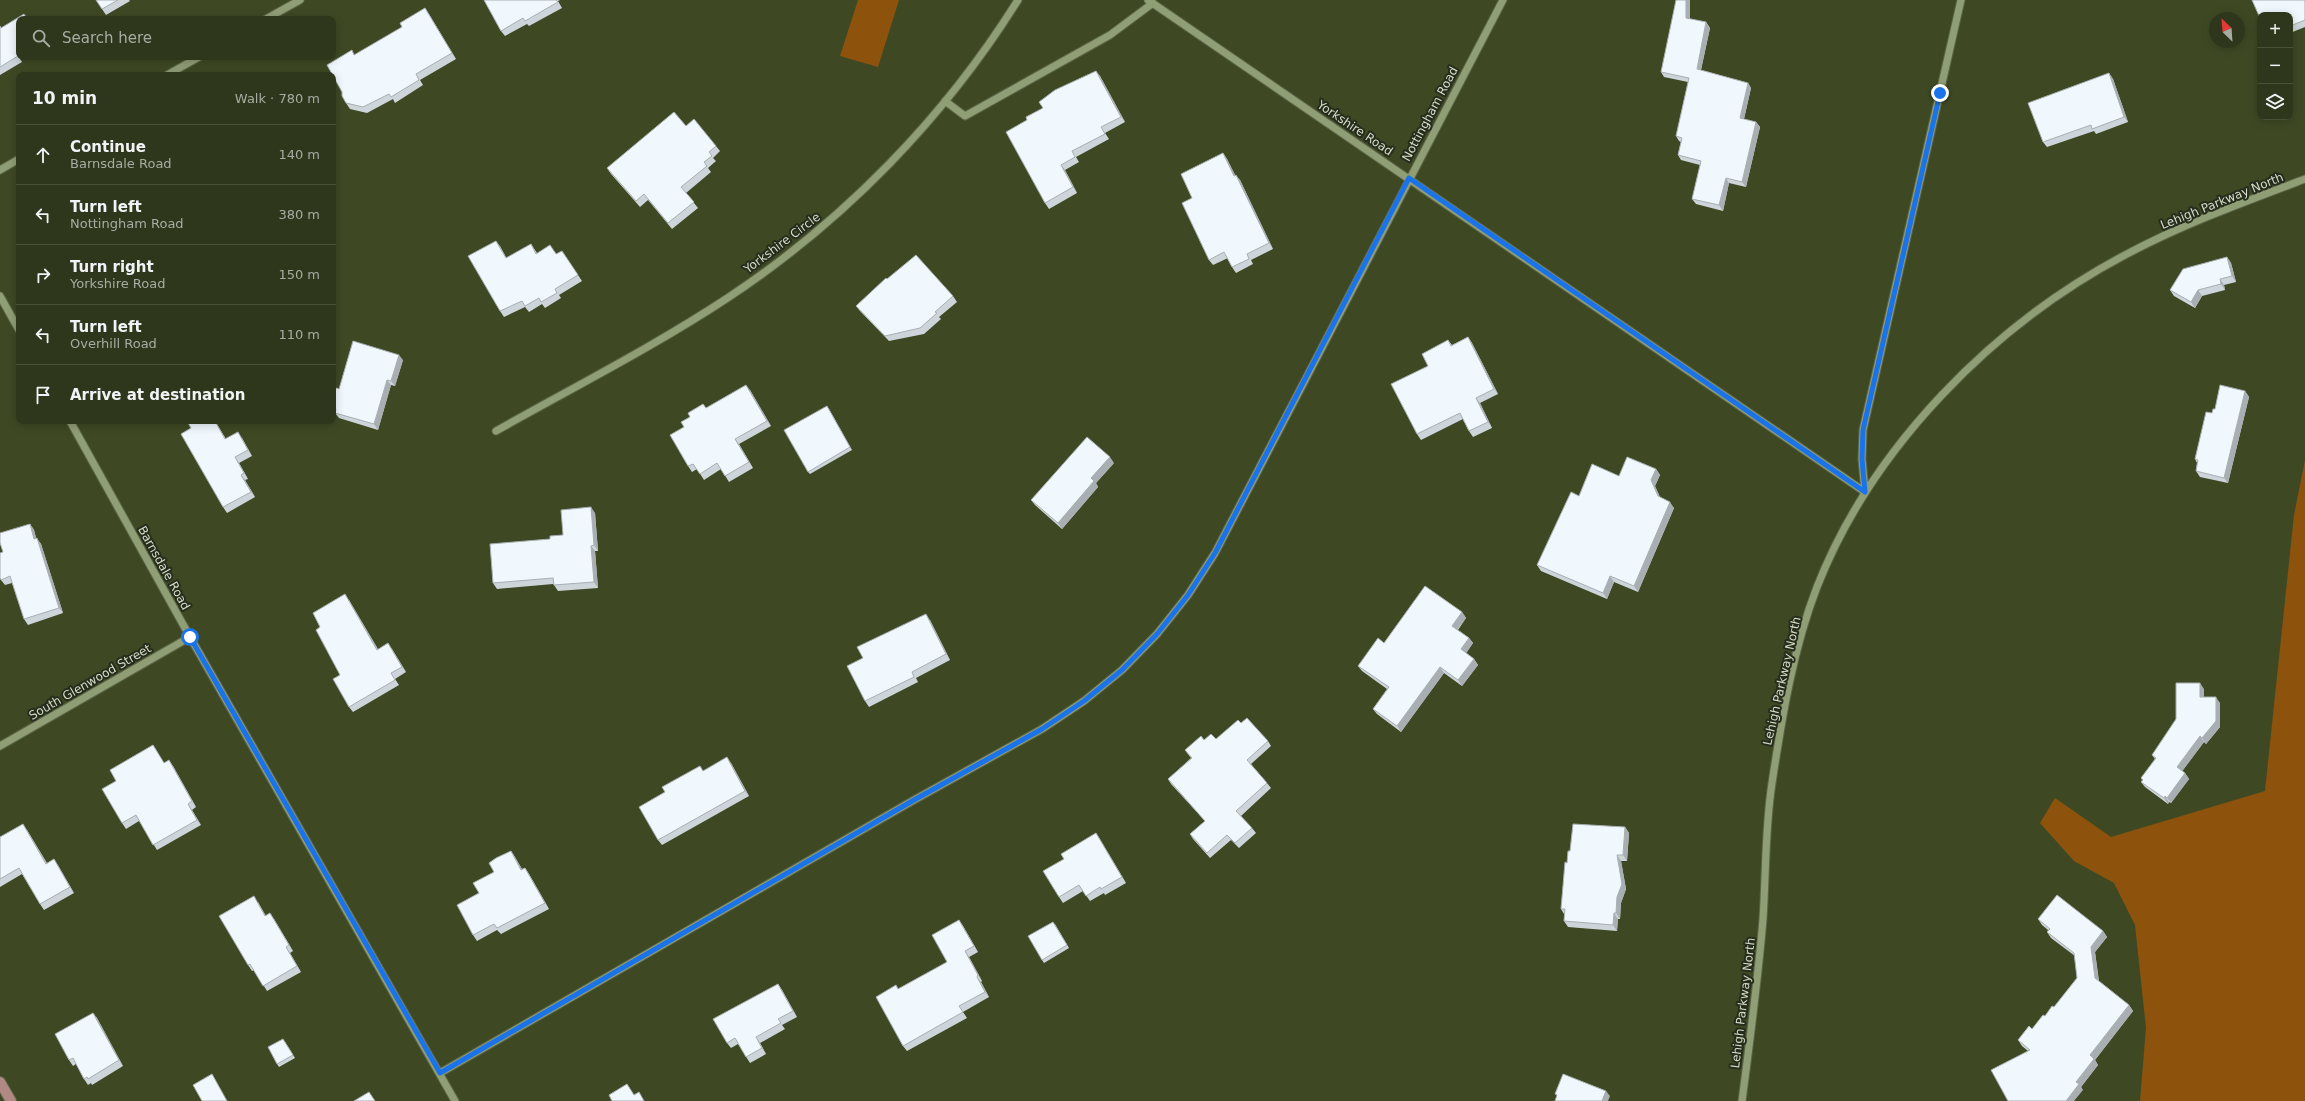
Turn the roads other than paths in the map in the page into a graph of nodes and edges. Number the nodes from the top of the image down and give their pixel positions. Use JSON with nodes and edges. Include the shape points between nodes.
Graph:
{"nodes":[{"id":1,"x":300,"y":0,"type":"edge"},
{"id":2,"x":1018,"y":0,"type":"edge"},
{"id":3,"x":1503,"y":0,"type":"edge"},
{"id":4,"x":1961,"y":0,"type":"edge"},
{"id":5,"x":1150,"y":2,"type":"edge"},
{"id":6,"x":271,"y":16,"type":"edge"},
{"id":7,"x":194,"y":60,"type":"edge"},
{"id":8,"x":172,"y":72,"type":"edge"},
{"id":9,"x":944,"y":101,"type":"junction"},
{"id":10,"x":16,"y":161,"type":"edge"},
{"id":11,"x":0,"y":170,"type":"edge"},
{"id":12,"x":1409,"y":178,"type":"junction"},
{"id":13,"x":2305,"y":179,"type":"edge"},
{"id":14,"x":0,"y":296,"type":"edge"},
{"id":15,"x":16,"y":325,"type":"edge"},
{"id":16,"x":72,"y":424,"type":"edge"},
{"id":17,"x":496,"y":431,"type":"dead end"},
{"id":18,"x":1865,"y":492,"type":"junction"},
{"id":19,"x":190,"y":637,"type":"junction"},
{"id":20,"x":0,"y":746,"type":"edge"},
{"id":21,"x":440,"y":1073,"type":"junction"},
{"id":22,"x":0,"y":1082,"type":"edge"},
{"id":23,"x":11,"y":1101,"type":"edge"},
{"id":24,"x":455,"y":1101,"type":"edge"},
{"id":25,"x":1742,"y":1101,"type":"edge"}],
"edges":[{"from":1,"to":6,"type":"street"},
{"from":2,"to":9,"type":"street","name":"Yorkshire Circle"},
{"from":3,"to":12,"type":"street","name":"Nottingham Road"},
{"from":4,"to":18,"type":"street","via":[[1863,430]]},
{"from":5,"to":9,"type":"street","via":[[1110,35],[965,116]]},
{"from":5,"to":12,"type":"street","name":"Yorkshire Road"},
{"from":7,"to":8,"type":"street"},
{"from":9,"to":17,"type":"street","name":"Yorkshire Circle","via":[[902,152],[833,218],[782,259],[730,296],[675,330]]},
{"from":10,"to":11,"type":"street"},
{"from":12,"to":18,"type":"street","name":"Yorkshire Road"},
{"from":12,"to":21,"type":"street","name":"Nottingham Road","via":[[1215,553],[1188,595],[1157,634],[1122,670],[1084,701],[1042,729]]},
{"from":13,"to":18,"type":"street","name":"Lehigh Parkway North","via":[[2194,221],[2125,255],[2080,281],[2018,326],[1942,395],[1908,434]]},
{"from":14,"to":15,"type":"street"},
{"from":16,"to":19,"type":"street","name":"Barnsdale Road"},
{"from":18,"to":25,"type":"street","name":"Lehigh Parkway North","via":[[1838,538],[1817,588],[1800,639],[1782,721],[1768,819],[1759,972]]},
{"from":19,"to":20,"type":"street","name":"South Glenwood Street"},
{"from":19,"to":21,"type":"street","name":"Barnsdale Road"},
{"from":21,"to":24,"type":"street","name":"Barnsdale Road"},
{"from":22,"to":23,"type":"main road"}]}
